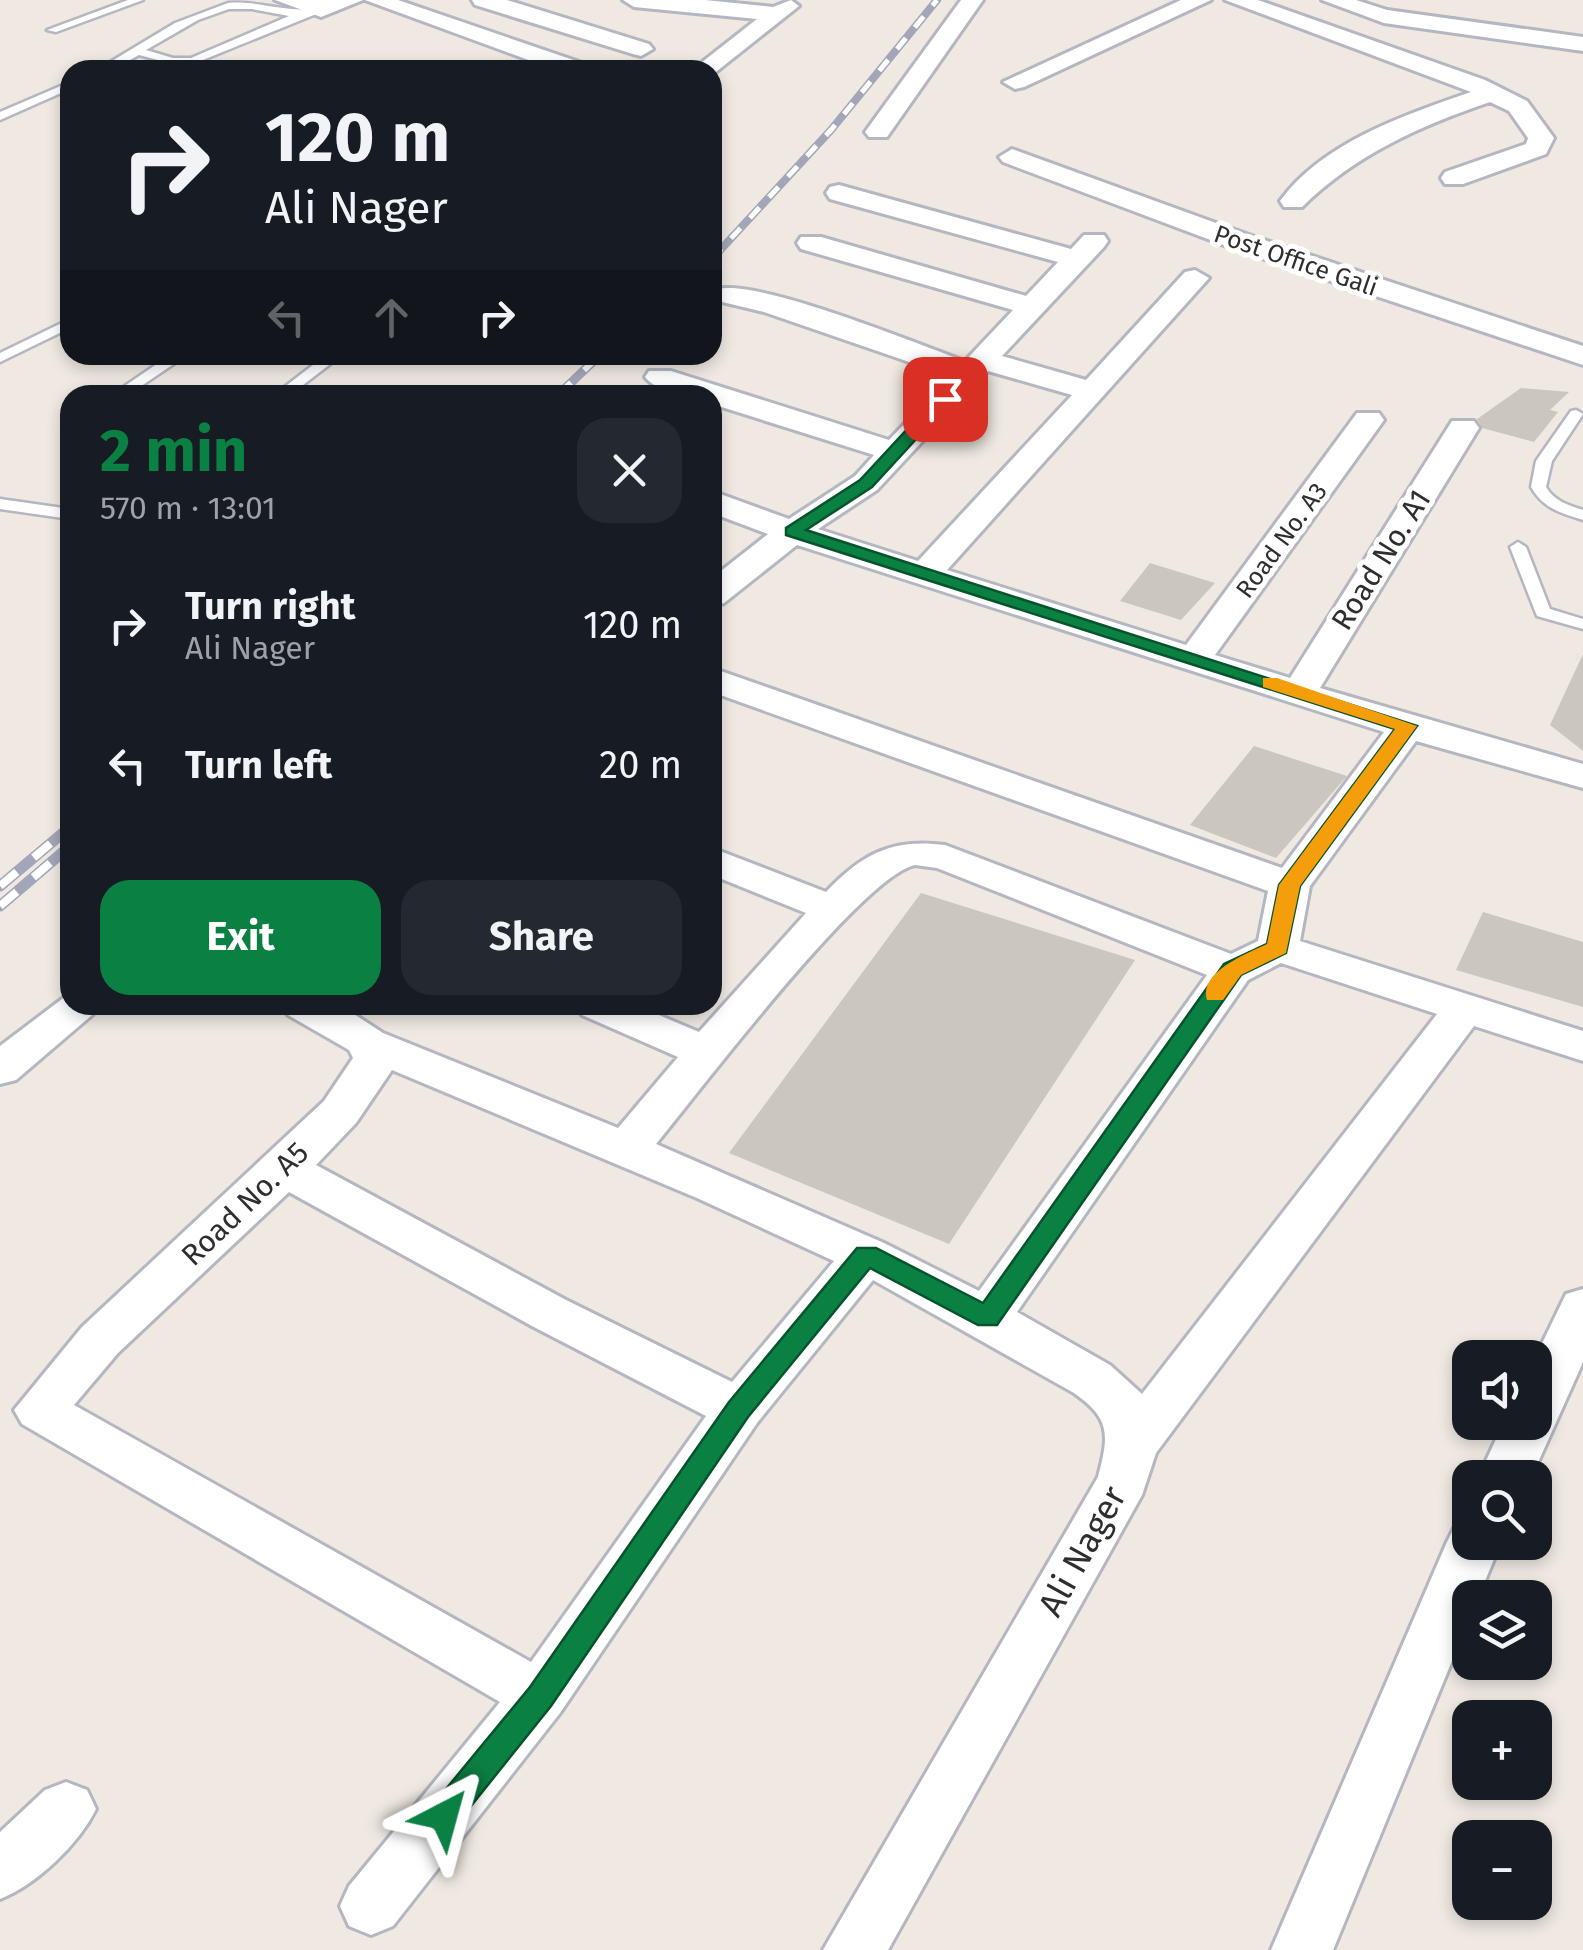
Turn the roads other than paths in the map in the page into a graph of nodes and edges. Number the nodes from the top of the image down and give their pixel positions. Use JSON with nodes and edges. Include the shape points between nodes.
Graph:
{"nodes":[{"id":1,"x":138,"y":0,"type":"edge"},
{"id":2,"x":352,"y":0,"type":"edge"},
{"id":3,"x":376,"y":0,"type":"edge"},
{"id":4,"x":463,"y":0,"type":"edge"},
{"id":5,"x":484,"y":0,"type":"edge"},
{"id":6,"x":556,"y":0,"type":"edge"},
{"id":7,"x":636,"y":0,"type":"edge"},
{"id":8,"x":972,"y":0,"type":"edge"},
{"id":9,"x":1200,"y":0,"type":"edge"},
{"id":10,"x":1236,"y":0,"type":"edge"},
{"id":11,"x":1333,"y":0,"type":"edge"},
{"id":12,"x":692,"y":7,"type":"junction"},
{"id":13,"x":788,"y":7,"type":"edge"},
{"id":14,"x":303,"y":8,"type":"edge"},
{"id":15,"x":526,"y":13,"type":"junction"},
{"id":16,"x":422,"y":16,"type":"junction"},
{"id":17,"x":52,"y":30,"type":"dead end"},
{"id":18,"x":588,"y":32,"type":"junction"},
{"id":19,"x":1583,"y":44,"type":"edge"},
{"id":20,"x":641,"y":49,"type":"junction"},
{"id":21,"x":137,"y":50,"type":"junction"},
{"id":22,"x":120,"y":60,"type":"edge"},
{"id":23,"x":170,"y":60,"type":"edge"},
{"id":24,"x":192,"y":60,"type":"edge"},
{"id":25,"x":550,"y":60,"type":"edge"},
{"id":26,"x":625,"y":60,"type":"edge"},
{"id":27,"x":717,"y":60,"type":"edge"},
{"id":28,"x":1015,"y":82,"type":"dead end"},
{"id":29,"x":60,"y":89,"type":"edge"},
{"id":30,"x":1492,"y":92,"type":"junction"},
{"id":31,"x":0,"y":116,"type":"edge"},
{"id":32,"x":878,"y":132,"type":"dead end"},
{"id":33,"x":1012,"y":157,"type":"dead end"},
{"id":34,"x":1454,"y":178,"type":"dead end"},
{"id":35,"x":839,"y":194,"type":"dead end"},
{"id":36,"x":1293,"y":200,"type":"dead end"},
{"id":37,"x":811,"y":243,"type":"dead end"},
{"id":38,"x":1195,"y":278,"type":"dead end"},
{"id":39,"x":728,"y":296,"type":"dead end"},
{"id":40,"x":1034,"y":307,"type":"junction"},
{"id":41,"x":60,"y":327,"type":"edge"},
{"id":42,"x":1583,"y":356,"type":"edge"},
{"id":43,"x":0,"y":358,"type":"edge"},
{"id":44,"x":165,"y":365,"type":"edge"},
{"id":45,"x":322,"y":365,"type":"edge"},
{"id":46,"x":975,"y":366,"type":"junction"},
{"id":47,"x":660,"y":377,"type":"dead end"},
{"id":48,"x":134,"y":385,"type":"edge"},
{"id":49,"x":294,"y":385,"type":"edge"},
{"id":50,"x":685,"y":385,"type":"edge"},
{"id":51,"x":1092,"y":391,"type":"junction"},
{"id":52,"x":722,"y":397,"type":"edge"},
{"id":53,"x":1576,"y":414,"type":"dead end"},
{"id":54,"x":1368,"y":420,"type":"dead end"},
{"id":55,"x":1463,"y":428,"type":"dead end"},
{"id":56,"x":896,"y":452,"type":"junction"},
{"id":57,"x":0,"y":504,"type":"edge"},
{"id":58,"x":722,"y":505,"type":"edge"},
{"id":59,"x":60,"y":513,"type":"edge"},
{"id":60,"x":1583,"y":515,"type":"edge"},
{"id":61,"x":792,"y":532,"type":"junction"},
{"id":62,"x":1518,"y":547,"type":"dead end"},
{"id":63,"x":927,"y":572,"type":"junction"},
{"id":64,"x":722,"y":581,"type":"edge"},
{"id":65,"x":1583,"y":624,"type":"edge"},
{"id":66,"x":1194,"y":659,"type":"junction"},
{"id":67,"x":722,"y":683,"type":"edge"},
{"id":68,"x":1299,"y":692,"type":"junction"},
{"id":69,"x":1407,"y":726,"type":"junction"},
{"id":70,"x":1583,"y":776,"type":"edge"},
{"id":71,"x":722,"y":864,"type":"edge"},
{"id":72,"x":1290,"y":885,"type":"junction"},
{"id":73,"x":832,"y":908,"type":"junction"},
{"id":74,"x":1278,"y":948,"type":"junction"},
{"id":75,"x":1232,"y":970,"type":"junction"},
{"id":76,"x":1464,"y":1008,"type":"junction"},
{"id":77,"x":65,"y":1015,"type":"edge"},
{"id":78,"x":319,"y":1015,"type":"edge"},
{"id":79,"x":620,"y":1015,"type":"edge"},
{"id":80,"x":367,"y":1043,"type":"junction"},
{"id":81,"x":1583,"y":1046,"type":"edge"},
{"id":82,"x":705,"y":1052,"type":"junction"},
{"id":83,"x":0,"y":1069,"type":"edge"},
{"id":84,"x":624,"y":1152,"type":"junction"},
{"id":85,"x":285,"y":1168,"type":"junction"},
{"id":86,"x":866,"y":1255,"type":"junction"},
{"id":87,"x":1583,"y":1307,"type":"edge"},
{"id":88,"x":987,"y":1318,"type":"junction"},
{"id":89,"x":1552,"y":1374,"type":"edge"},
{"id":90,"x":739,"y":1409,"type":"junction"},
{"id":91,"x":1132,"y":1446,"type":"junction"},
{"id":92,"x":1466,"y":1560,"type":"edge"},
{"id":93,"x":540,"y":1696,"type":"junction"},
{"id":94,"x":66,"y":1809,"type":"dead end"},
{"id":95,"x":0,"y":1871,"type":"edge"},
{"id":96,"x":371,"y":1906,"type":"dead end"},
{"id":97,"x":854,"y":1950,"type":"edge"},
{"id":98,"x":1302,"y":1950,"type":"edge"}],
"edges":[{"from":1,"to":17,"type":"lane"},
{"from":2,"to":14,"type":"street"},
{"from":3,"to":16,"type":"street"},
{"from":4,"to":16,"type":"street"},
{"from":5,"to":15,"type":"street"},
{"from":6,"to":15,"type":"street"},
{"from":7,"to":12,"type":"street"},
{"from":7,"to":18,"type":"street"},
{"from":8,"to":32,"type":"street"},
{"from":9,"to":28,"type":"street"},
{"from":10,"to":30,"type":"street"},
{"from":11,"to":19,"type":"street","via":[[1384,16]]},
{"from":12,"to":13,"type":"street"},
{"from":12,"to":20,"type":"street"},
{"from":13,"to":27,"type":"street"},
{"from":14,"to":21,"type":"lane","via":[[231,5]]},
{"from":14,"to":24,"type":"lane"},
{"from":15,"to":18,"type":"street"},
{"from":16,"to":25,"type":"street"},
{"from":18,"to":20,"type":"street"},
{"from":20,"to":26,"type":"street"},
{"from":21,"to":22,"type":"lane"},
{"from":21,"to":23,"type":"lane"},
{"from":29,"to":31,"type":"lane"},
{"from":30,"to":34,"type":"street","via":[[1524,112],[1540,144]]},
{"from":30,"to":36,"type":"street","via":[[1333,162]]},
{"from":33,"to":42,"type":"street","name":"Post Office Gali"},
{"from":35,"to":40,"type":"street","via":[[1086,250]]},
{"from":37,"to":40,"type":"street"},
{"from":38,"to":51,"type":"street"},
{"from":39,"to":46,"type":"street"},
{"from":40,"to":46,"type":"street"},
{"from":41,"to":43,"type":"lane"},
{"from":44,"to":48,"type":"lane"},
{"from":45,"to":49,"type":"lane"},
{"from":46,"to":51,"type":"street"},
{"from":46,"to":56,"type":"street"},
{"from":47,"to":50,"type":"street"},
{"from":51,"to":63,"type":"street"},
{"from":52,"to":56,"type":"street"},
{"from":53,"to":60,"type":"lane","via":[[1536,476],[1546,502]]},
{"from":54,"to":66,"type":"street","name":"Road No. A3"},
{"from":55,"to":68,"type":"street","name":"Road No. A1"},
{"from":56,"to":61,"type":"street","via":[[848,498]]},
{"from":57,"to":59,"type":"lane"},
{"from":58,"to":61,"type":"street"},
{"from":61,"to":63,"type":"street"},
{"from":61,"to":64,"type":"street"},
{"from":62,"to":65,"type":"lane","via":[[1543,612]]},
{"from":63,"to":66,"type":"street"},
{"from":66,"to":68,"type":"street"},
{"from":67,"to":72,"type":"street"},
{"from":68,"to":69,"type":"street"},
{"from":69,"to":70,"type":"street"},
{"from":69,"to":72,"type":"street"},
{"from":71,"to":73,"type":"street"},
{"from":72,"to":74,"type":"street"},
{"from":73,"to":75,"type":"street","via":[[890,858],[945,857]]},
{"from":73,"to":82,"type":"street"},
{"from":74,"to":75,"type":"street"},
{"from":74,"to":76,"type":"street"},
{"from":75,"to":88,"type":"street"},
{"from":76,"to":81,"type":"street"},
{"from":76,"to":91,"type":"street"},
{"from":77,"to":83,"type":"street"},
{"from":78,"to":80,"type":"street"},
{"from":79,"to":82,"type":"street"},
{"from":80,"to":84,"type":"street","name":"Ali Nager"},
{"from":80,"to":85,"type":"street","name":"Road No. A5","via":[[374,1070],[359,1093]]},
{"from":82,"to":84,"type":"street"},
{"from":84,"to":86,"type":"street","name":"Ali Nager"},
{"from":85,"to":90,"type":"street"},
{"from":85,"to":93,"type":"street","name":"Road No. A5","via":[[98,1342],[40,1410]]},
{"from":86,"to":88,"type":"street","name":"Ali Nager"},
{"from":86,"to":90,"type":"street"},
{"from":87,"to":89,"type":"street"},
{"from":88,"to":91,"type":"street","name":"Ali Nager","via":[[1099,1384],[1126,1412]]},
{"from":90,"to":93,"type":"street"},
{"from":91,"to":97,"type":"street","name":"Ali Nager","via":[[1124,1480]]},
{"from":92,"to":98,"type":"street"},
{"from":93,"to":96,"type":"street"},
{"from":94,"to":95,"type":"street"}]}
